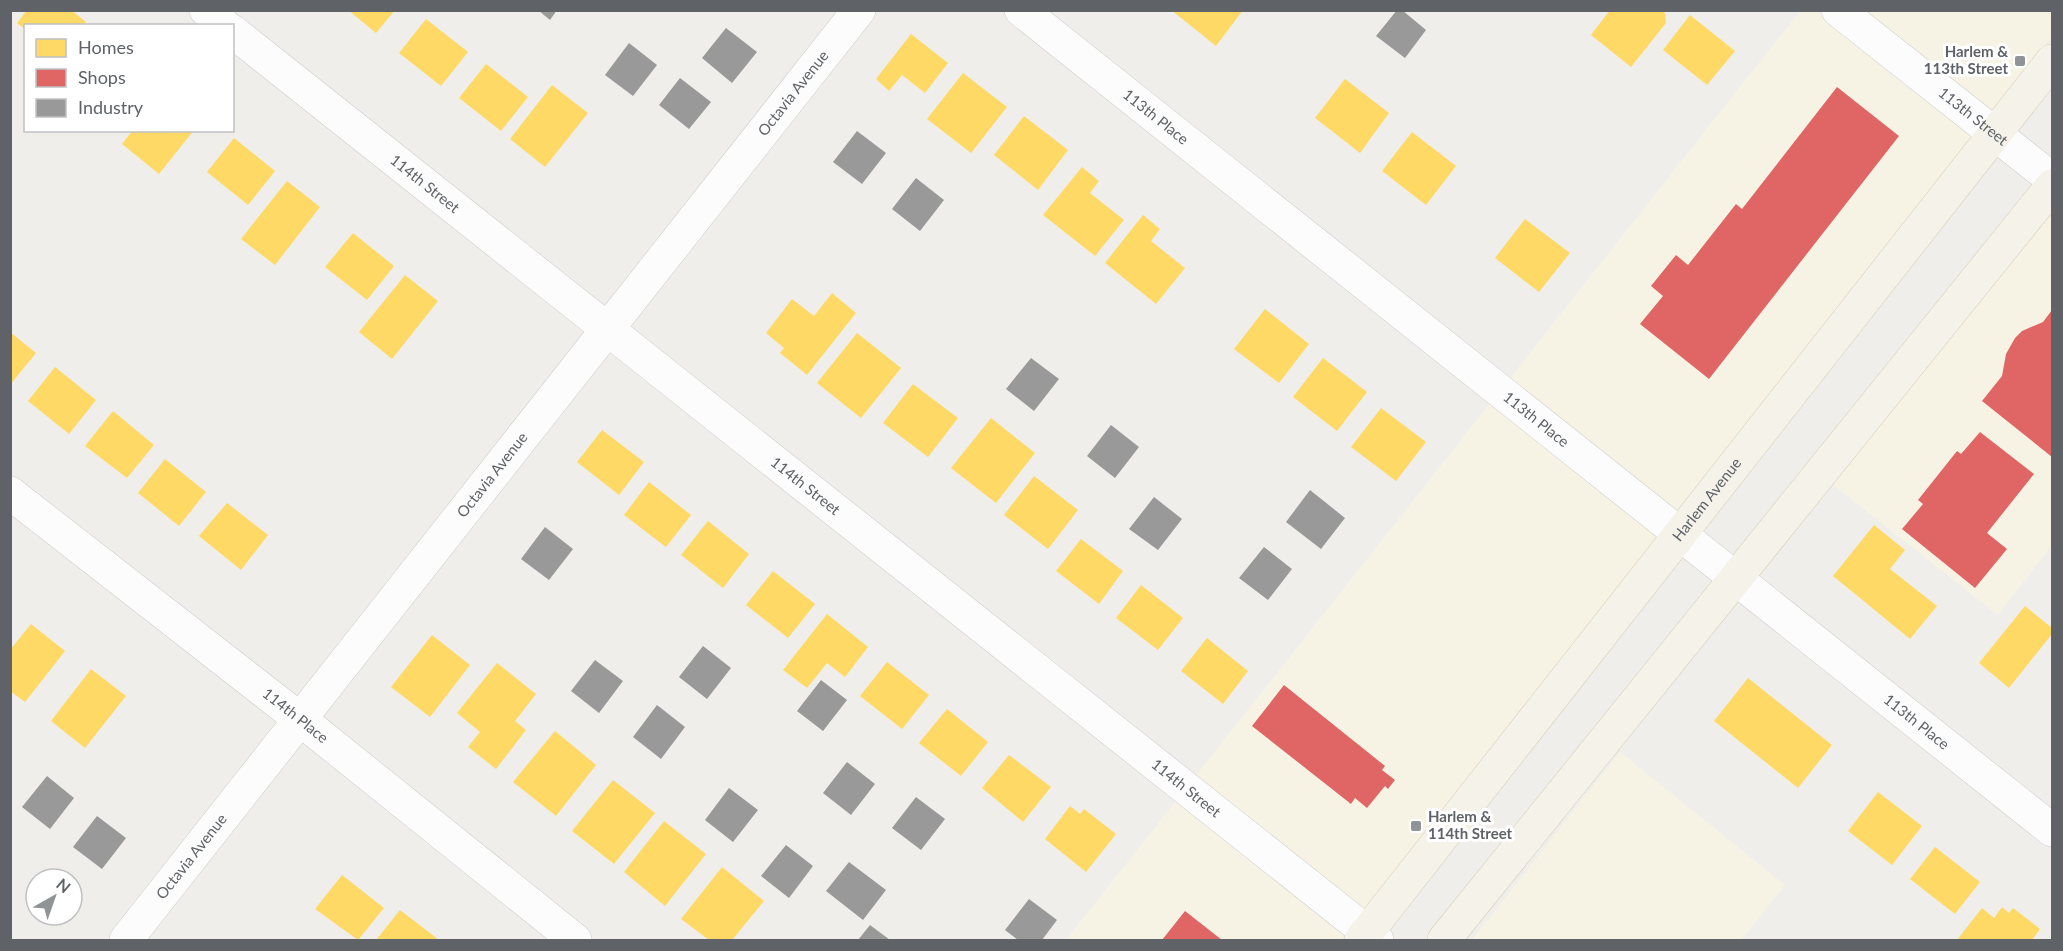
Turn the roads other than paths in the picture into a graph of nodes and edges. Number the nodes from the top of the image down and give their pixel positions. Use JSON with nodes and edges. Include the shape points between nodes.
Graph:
{"nodes":[{"id":1,"x":206,"y":10,"type":"edge"},
{"id":2,"x":860,"y":10,"type":"edge"},
{"id":3,"x":1020,"y":10,"type":"edge"},
{"id":4,"x":1838,"y":10,"type":"edge"},
{"id":5,"x":223,"y":24,"type":"edge"},
{"id":6,"x":234,"y":33,"type":"edge"},
{"id":7,"x":2052,"y":61,"type":"edge"},
{"id":8,"x":1994,"y":133,"type":"junction"},
{"id":9,"x":2052,"y":179,"type":"edge"},
{"id":10,"x":2052,"y":186,"type":"edge"},
{"id":11,"x":608,"y":330,"type":"junction"},
{"id":12,"x":10,"y":493,"type":"edge"},
{"id":13,"x":1680,"y":534,"type":"junction"},
{"id":14,"x":1737,"y":578,"type":"junction"},
{"id":15,"x":300,"y":720,"type":"junction"},
{"id":16,"x":2052,"y":830,"type":"edge"},
{"id":17,"x":1368,"y":938,"type":"edge"},
{"id":18,"x":126,"y":940,"type":"edge"},
{"id":19,"x":575,"y":940,"type":"edge"},
{"id":20,"x":1444,"y":940,"type":"edge"}],
"edges":[{"from":1,"to":5,"type":"street"},
{"from":2,"to":11,"type":"street","name":"Octavia Avenue"},
{"from":3,"to":13,"type":"street","name":"113th Place"},
{"from":4,"to":8,"type":"street","name":"113th Street"},
{"from":6,"to":11,"type":"street","name":"114th Street"},
{"from":7,"to":8,"type":"main road","name":"Harlem Avenue"},
{"from":8,"to":9,"type":"street","name":"113th Street"},
{"from":8,"to":13,"type":"main road","name":"Harlem Avenue"},
{"from":10,"to":14,"type":"main road"},
{"from":11,"to":15,"type":"street","name":"Octavia Avenue"},
{"from":11,"to":17,"type":"street","name":"114th Street"},
{"from":12,"to":15,"type":"street","name":"114th Place"},
{"from":13,"to":14,"type":"street","name":"113th Place"},
{"from":13,"to":17,"type":"main road","name":"Harlem Avenue"},
{"from":14,"to":16,"type":"street","name":"113th Place"},
{"from":14,"to":20,"type":"main road"},
{"from":15,"to":18,"type":"street","name":"Octavia Avenue"},
{"from":15,"to":19,"type":"street","name":"114th Place"}]}
